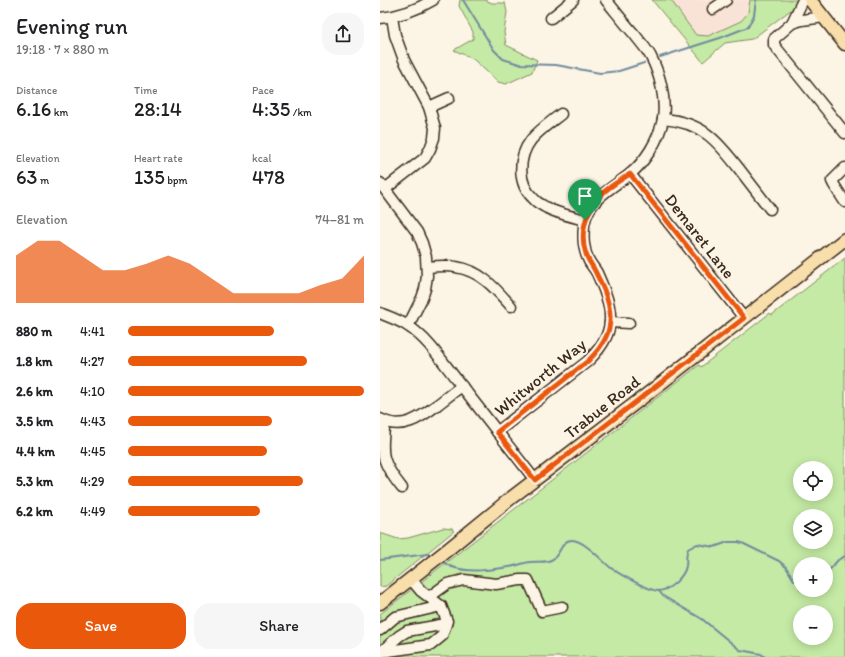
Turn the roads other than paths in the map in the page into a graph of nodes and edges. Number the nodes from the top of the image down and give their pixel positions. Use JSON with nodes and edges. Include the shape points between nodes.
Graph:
{"nodes":[{"id":1,"x":433,"y":0,"type":"edge"},
{"id":2,"x":573,"y":0,"type":"edge"},
{"id":3,"x":606,"y":0,"type":"edge"},
{"id":4,"x":726,"y":0,"type":"edge"},
{"id":5,"x":804,"y":0,"type":"edge"},
{"id":6,"x":810,"y":0,"type":"edge"},
{"id":7,"x":713,"y":9,"type":"dead end"},
{"id":8,"x":392,"y":17,"type":"junction"},
{"id":9,"x":380,"y":18,"type":"edge"},
{"id":10,"x":551,"y":18,"type":"dead end"},
{"id":11,"x":824,"y":18,"type":"junction"},
{"id":12,"x":792,"y":23,"type":"junction"},
{"id":13,"x":845,"y":44,"type":"edge"},
{"id":14,"x":449,"y":98,"type":"dead end"},
{"id":15,"x":429,"y":107,"type":"junction"},
{"id":16,"x":561,"y":114,"type":"dead end"},
{"id":17,"x":663,"y":119,"type":"junction"},
{"id":18,"x":845,"y":133,"type":"edge"},
{"id":19,"x":845,"y":168,"type":"edge"},
{"id":20,"x":630,"y":174,"type":"junction"},
{"id":21,"x":383,"y":186,"type":"edge"},
{"id":22,"x":844,"y":198,"type":"edge"},
{"id":23,"x":770,"y":209,"type":"dead end"},
{"id":24,"x":585,"y":220,"type":"junction"},
{"id":25,"x":845,"y":239,"type":"edge"},
{"id":26,"x":427,"y":267,"type":"junction"},
{"id":27,"x":511,"y":306,"type":"dead end"},
{"id":28,"x":380,"y":314,"type":"edge"},
{"id":29,"x":744,"y":318,"type":"junction"},
{"id":30,"x":610,"y":322,"type":"junction"},
{"id":31,"x":629,"y":323,"type":"dead end"},
{"id":32,"x":408,"y":326,"type":"junction"},
{"id":33,"x":462,"y":386,"type":"junction"},
{"id":34,"x":383,"y":420,"type":"edge"},
{"id":35,"x":497,"y":432,"type":"junction"},
{"id":36,"x":535,"y":480,"type":"junction"},
{"id":37,"x":402,"y":488,"type":"dead end"},
{"id":38,"x":411,"y":579,"type":"junction"},
{"id":39,"x":429,"y":597,"type":"junction"},
{"id":40,"x":380,"y":603,"type":"edge"},
{"id":41,"x":441,"y":606,"type":"junction"},
{"id":42,"x":562,"y":607,"type":"dead end"},
{"id":43,"x":446,"y":624,"type":"junction"},
{"id":44,"x":380,"y":630,"type":"edge"},
{"id":45,"x":381,"y":651,"type":"edge"}],
"edges":[{"from":1,"to":8,"type":"street","via":[[412,12]]},
{"from":2,"to":10,"type":"street"},
{"from":3,"to":17,"type":"street","name":"Whitworth Way","via":[[651,58],[662,88]]},
{"from":4,"to":7,"type":"street"},
{"from":5,"to":12,"type":"street"},
{"from":6,"to":11,"type":"main road"},
{"from":8,"to":9,"type":"street"},
{"from":8,"to":15,"type":"street","via":[[404,60]]},
{"from":11,"to":12,"type":"street"},
{"from":11,"to":13,"type":"main road"},
{"from":12,"to":18,"type":"street","via":[[774,39],[774,44]]},
{"from":14,"to":15,"type":"street"},
{"from":15,"to":21,"type":"street","via":[[435,128],[434,138],[425,158]]},
{"from":16,"to":24,"type":"street","via":[[527,146],[522,160],[521,175],[534,200],[548,209]]},
{"from":17,"to":20,"type":"street","name":"Whitworth Way","via":[[651,149]]},
{"from":17,"to":23,"type":"street","via":[[688,123],[713,138]]},
{"from":19,"to":22,"type":"street","via":[[832,180]]},
{"from":20,"to":24,"type":"street","name":"Whitworth Way","via":[[595,201]]},
{"from":20,"to":29,"type":"street","name":"Demaret Lane"},
{"from":21,"to":26,"type":"street","via":[[417,232]]},
{"from":24,"to":30,"type":"street","name":"Whitworth Way","via":[[583,245],[606,294]]},
{"from":25,"to":29,"type":"main road","name":"Trabue Road"},
{"from":26,"to":27,"type":"street","via":[[455,267],[475,273],[485,279]]},
{"from":26,"to":32,"type":"street","via":[[424,293]]},
{"from":28,"to":32,"type":"street"},
{"from":29,"to":36,"type":"main road","name":"Trabue Road"},
{"from":30,"to":31,"type":"street"},
{"from":30,"to":35,"type":"street","name":"Whitworth Way","via":[[606,337],[588,361]]},
{"from":32,"to":33,"type":"street","via":[[427,343]]},
{"from":33,"to":34,"type":"street","via":[[417,419],[399,424]]},
{"from":33,"to":35,"type":"street"},
{"from":34,"to":37,"type":"street","via":[[380,445],[383,461]]},
{"from":35,"to":36,"type":"street"},
{"from":36,"to":38,"type":"main road","name":"Trabue Road"},
{"from":38,"to":39,"type":"street"},
{"from":38,"to":40,"type":"main road","name":"Trabue Road"},
{"from":39,"to":41,"type":"street"},
{"from":39,"to":42,"type":"street","via":[[447,584],[464,580],[496,584],[528,580],[542,611]]},
{"from":41,"to":43,"type":"street"},
{"from":41,"to":44,"type":"street","via":[[395,617]]},
{"from":43,"to":45,"type":"street","via":[[407,631]]},
{"from":43,"to":45,"type":"street","via":[[442,636],[431,645]]}]}
